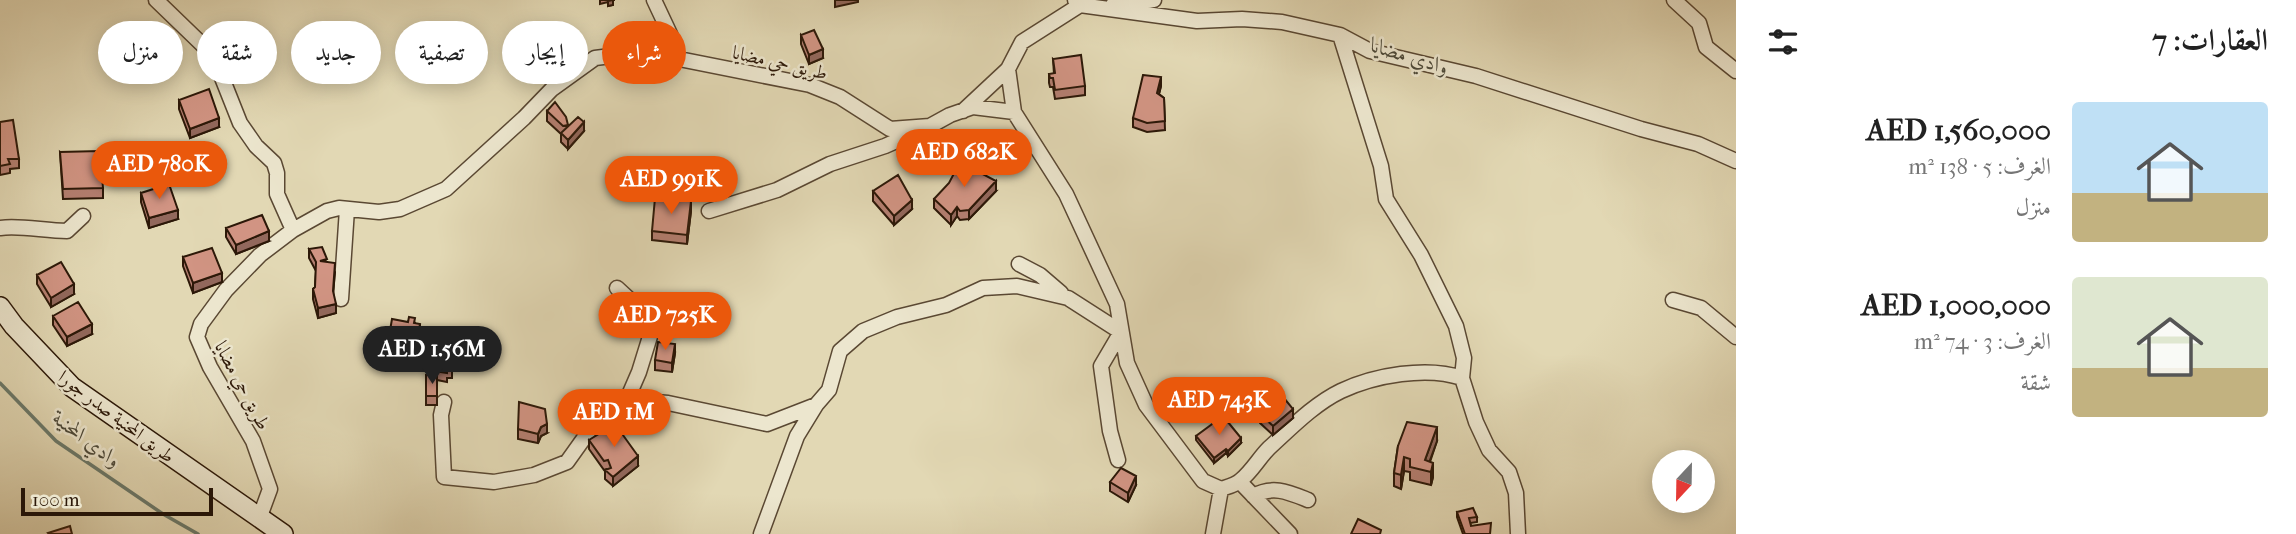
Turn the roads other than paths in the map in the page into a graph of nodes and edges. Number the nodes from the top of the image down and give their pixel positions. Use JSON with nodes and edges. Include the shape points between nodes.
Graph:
{"nodes":[{"id":1,"x":156,"y":0,"type":"edge"},
{"id":2,"x":654,"y":0,"type":"edge"},
{"id":3,"x":1154,"y":0,"type":"edge"},
{"id":4,"x":1674,"y":0,"type":"edge"},
{"id":5,"x":1078,"y":2,"type":"edge"},
{"id":6,"x":664,"y":21,"type":"edge"},
{"id":7,"x":1340,"y":34,"type":"junction"},
{"id":8,"x":602,"y":57,"type":"edge"},
{"id":9,"x":686,"y":60,"type":"edge"},
{"id":10,"x":1008,"y":69,"type":"junction"},
{"id":11,"x":1736,"y":71,"type":"edge"},
{"id":12,"x":963,"y":111,"type":"junction"},
{"id":13,"x":1014,"y":112,"type":"junction"},
{"id":14,"x":930,"y":127,"type":"junction"},
{"id":15,"x":1736,"y":161,"type":"edge"},
{"id":16,"x":347,"y":209,"type":"junction"},
{"id":17,"x":709,"y":211,"type":"dead end"},
{"id":18,"x":83,"y":216,"type":"dead end"},
{"id":19,"x":0,"y":228,"type":"edge"},
{"id":20,"x":293,"y":230,"type":"junction"},
{"id":21,"x":1019,"y":264,"type":"dead end"},
{"id":22,"x":617,"y":288,"type":"dead end"},
{"id":23,"x":1068,"y":298,"type":"junction"},
{"id":24,"x":341,"y":299,"type":"dead end"},
{"id":25,"x":1673,"y":300,"type":"dead end"},
{"id":26,"x":0,"y":307,"type":"edge"},
{"id":27,"x":1121,"y":332,"type":"junction"},
{"id":28,"x":1736,"y":337,"type":"edge"},
{"id":29,"x":1462,"y":378,"type":"junction"},
{"id":30,"x":444,"y":402,"type":"dead end"},
{"id":31,"x":626,"y":402,"type":"junction"},
{"id":32,"x":816,"y":405,"type":"junction"},
{"id":33,"x":1118,"y":460,"type":"dead end"},
{"id":34,"x":1240,"y":482,"type":"junction"},
{"id":35,"x":1221,"y":489,"type":"junction"},
{"id":36,"x":1253,"y":496,"type":"junction"},
{"id":37,"x":1308,"y":500,"type":"dead end"},
{"id":38,"x":259,"y":519,"type":"junction"},
{"id":39,"x":283,"y":534,"type":"edge"},
{"id":40,"x":761,"y":534,"type":"edge"},
{"id":41,"x":1213,"y":534,"type":"edge"},
{"id":42,"x":1290,"y":534,"type":"edge"},
{"id":43,"x":1518,"y":534,"type":"edge"}],
"edges":[{"from":1,"to":20,"type":"street","via":[[213,55],[240,123],[274,163],[277,194]]},
{"from":2,"to":6,"type":"street"},
{"from":3,"to":5,"type":"street"},
{"from":4,"to":11,"type":"street","via":[[1699,23],[1706,47]]},
{"from":5,"to":7,"type":"street","via":[[1197,21],[1282,22]]},
{"from":5,"to":10,"type":"street","via":[[1022,42]]},
{"from":7,"to":15,"type":"street","via":[[1370,51],[1476,76],[1698,144]]},
{"from":7,"to":29,"type":"street","via":[[1381,166],[1386,199],[1421,255],[1456,326],[1464,358]]},
{"from":8,"to":16,"type":"street","name":"طريق حي مضايا","via":[[552,89],[446,189],[400,209]]},
{"from":9,"to":14,"type":"street","name":"طريق حي مضايا","via":[[810,85],[840,97],[890,129]]},
{"from":10,"to":12,"type":"street"},
{"from":10,"to":13,"type":"street"},
{"from":12,"to":13,"type":"street","name":"طريق حي مضايا","via":[[973,107]]},
{"from":12,"to":14,"type":"street","name":"طريق حي مضايا"},
{"from":13,"to":27,"type":"street","via":[[1066,194],[1117,304]]},
{"from":14,"to":17,"type":"street","via":[[830,164],[777,190]]},
{"from":16,"to":20,"type":"street","name":"طريق حي مضايا","via":[[327,211]]},
{"from":16,"to":24,"type":"street"},
{"from":18,"to":19,"type":"street","via":[[67,231]]},
{"from":20,"to":38,"type":"street","name":"طريق حي مضايا","via":[[233,282],[201,324],[197,337],[253,441],[270,489]]},
{"from":21,"to":23,"type":"street"},
{"from":22,"to":31,"type":"street","via":[[643,312],[652,330]]},
{"from":23,"to":27,"type":"street"},
{"from":23,"to":32,"type":"street","via":[[1017,286],[983,288],[946,305],[863,331],[840,351],[829,390]]},
{"from":25,"to":28,"type":"street","via":[[1701,308]]},
{"from":26,"to":38,"type":"main road","name":"طريق المحنية صدر جورا","via":[[72,387]]},
{"from":27,"to":33,"type":"street","via":[[1101,366]]},
{"from":27,"to":35,"type":"street","via":[[1127,363],[1146,405],[1203,481]]},
{"from":29,"to":34,"type":"street","via":[[1445,372],[1414,372],[1341,391],[1264,453]]},
{"from":29,"to":43,"type":"street","via":[[1489,450],[1509,472],[1516,492]]},
{"from":30,"to":31,"type":"street","via":[[444,477],[494,482],[534,475],[567,462],[592,427]]},
{"from":31,"to":32,"type":"street","via":[[668,403],[767,424]]},
{"from":32,"to":40,"type":"street","via":[[797,436]]},
{"from":34,"to":35,"type":"street"},
{"from":34,"to":36,"type":"street"},
{"from":35,"to":41,"type":"street"},
{"from":36,"to":37,"type":"street","via":[[1265,490],[1283,490]]},
{"from":36,"to":42,"type":"street"},
{"from":38,"to":39,"type":"main road","name":"طريق المحنية صدر جورا"}]}
